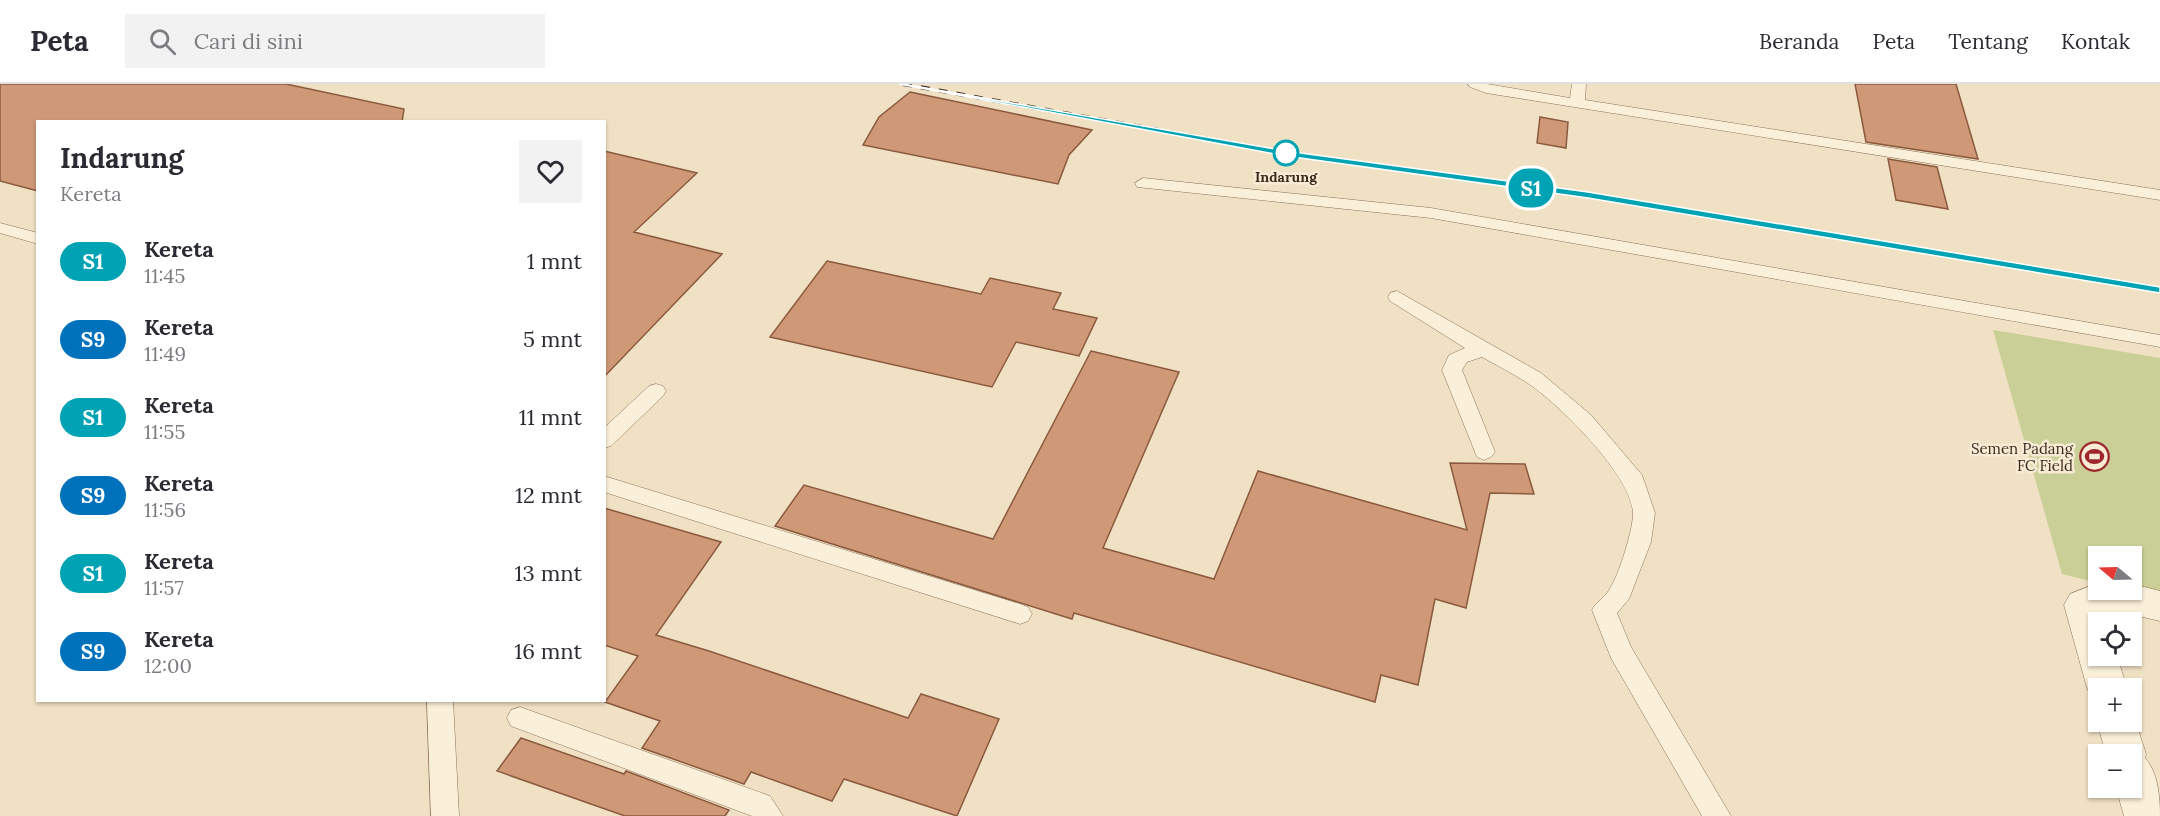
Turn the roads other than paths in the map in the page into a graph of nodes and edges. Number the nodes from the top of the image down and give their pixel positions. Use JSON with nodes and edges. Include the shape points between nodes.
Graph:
{"nodes":[{"id":1,"x":1475,"y":84,"type":"edge"},
{"id":2,"x":1579,"y":84,"type":"edge"},
{"id":3,"x":1576,"y":103,"type":"junction"},
{"id":4,"x":1143,"y":183,"type":"dead end"},
{"id":5,"x":2160,"y":195,"type":"edge"},
{"id":6,"x":0,"y":228,"type":"edge"},
{"id":7,"x":36,"y":238,"type":"edge"},
{"id":8,"x":1396,"y":297,"type":"dead end"},
{"id":9,"x":2160,"y":341,"type":"edge"},
{"id":10,"x":1485,"y":350,"type":"junction"},
{"id":11,"x":656,"y":391,"type":"dead end"},
{"id":12,"x":606,"y":439,"type":"edge"},
{"id":13,"x":1484,"y":452,"type":"dead end"},
{"id":14,"x":606,"y":485,"type":"edge"},
{"id":15,"x":2160,"y":606,"type":"edge"},
{"id":16,"x":1020,"y":614,"type":"dead end"},
{"id":17,"x":2104,"y":678,"type":"edge"},
{"id":18,"x":440,"y":702,"type":"edge"},
{"id":19,"x":520,"y":718,"type":"dead end"},
{"id":20,"x":445,"y":816,"type":"edge"},
{"id":21,"x":769,"y":816,"type":"edge"},
{"id":22,"x":1717,"y":816,"type":"edge"}],
"edges":[{"from":1,"to":3,"type":"lane"},
{"from":2,"to":3,"type":"lane"},
{"from":3,"to":5,"type":"lane"},
{"from":4,"to":9,"type":"lane","via":[[1431,213]]},
{"from":6,"to":7,"type":"lane"},
{"from":8,"to":10,"type":"lane"},
{"from":10,"to":13,"type":"lane","via":[[1458,357],[1452,370]]},
{"from":10,"to":22,"type":"lane","via":[[1534,378],[1584,420],[1634,482],[1644,513],[1640,542],[1617,599],[1604,610],[1620,651]]},
{"from":11,"to":12,"type":"lane"},
{"from":14,"to":16,"type":"lane"},
{"from":15,"to":17,"type":"street","via":[[2114,595],[2083,605]]},
{"from":18,"to":20,"type":"lane"},
{"from":19,"to":21,"type":"lane","via":[[760,805]]}]}
